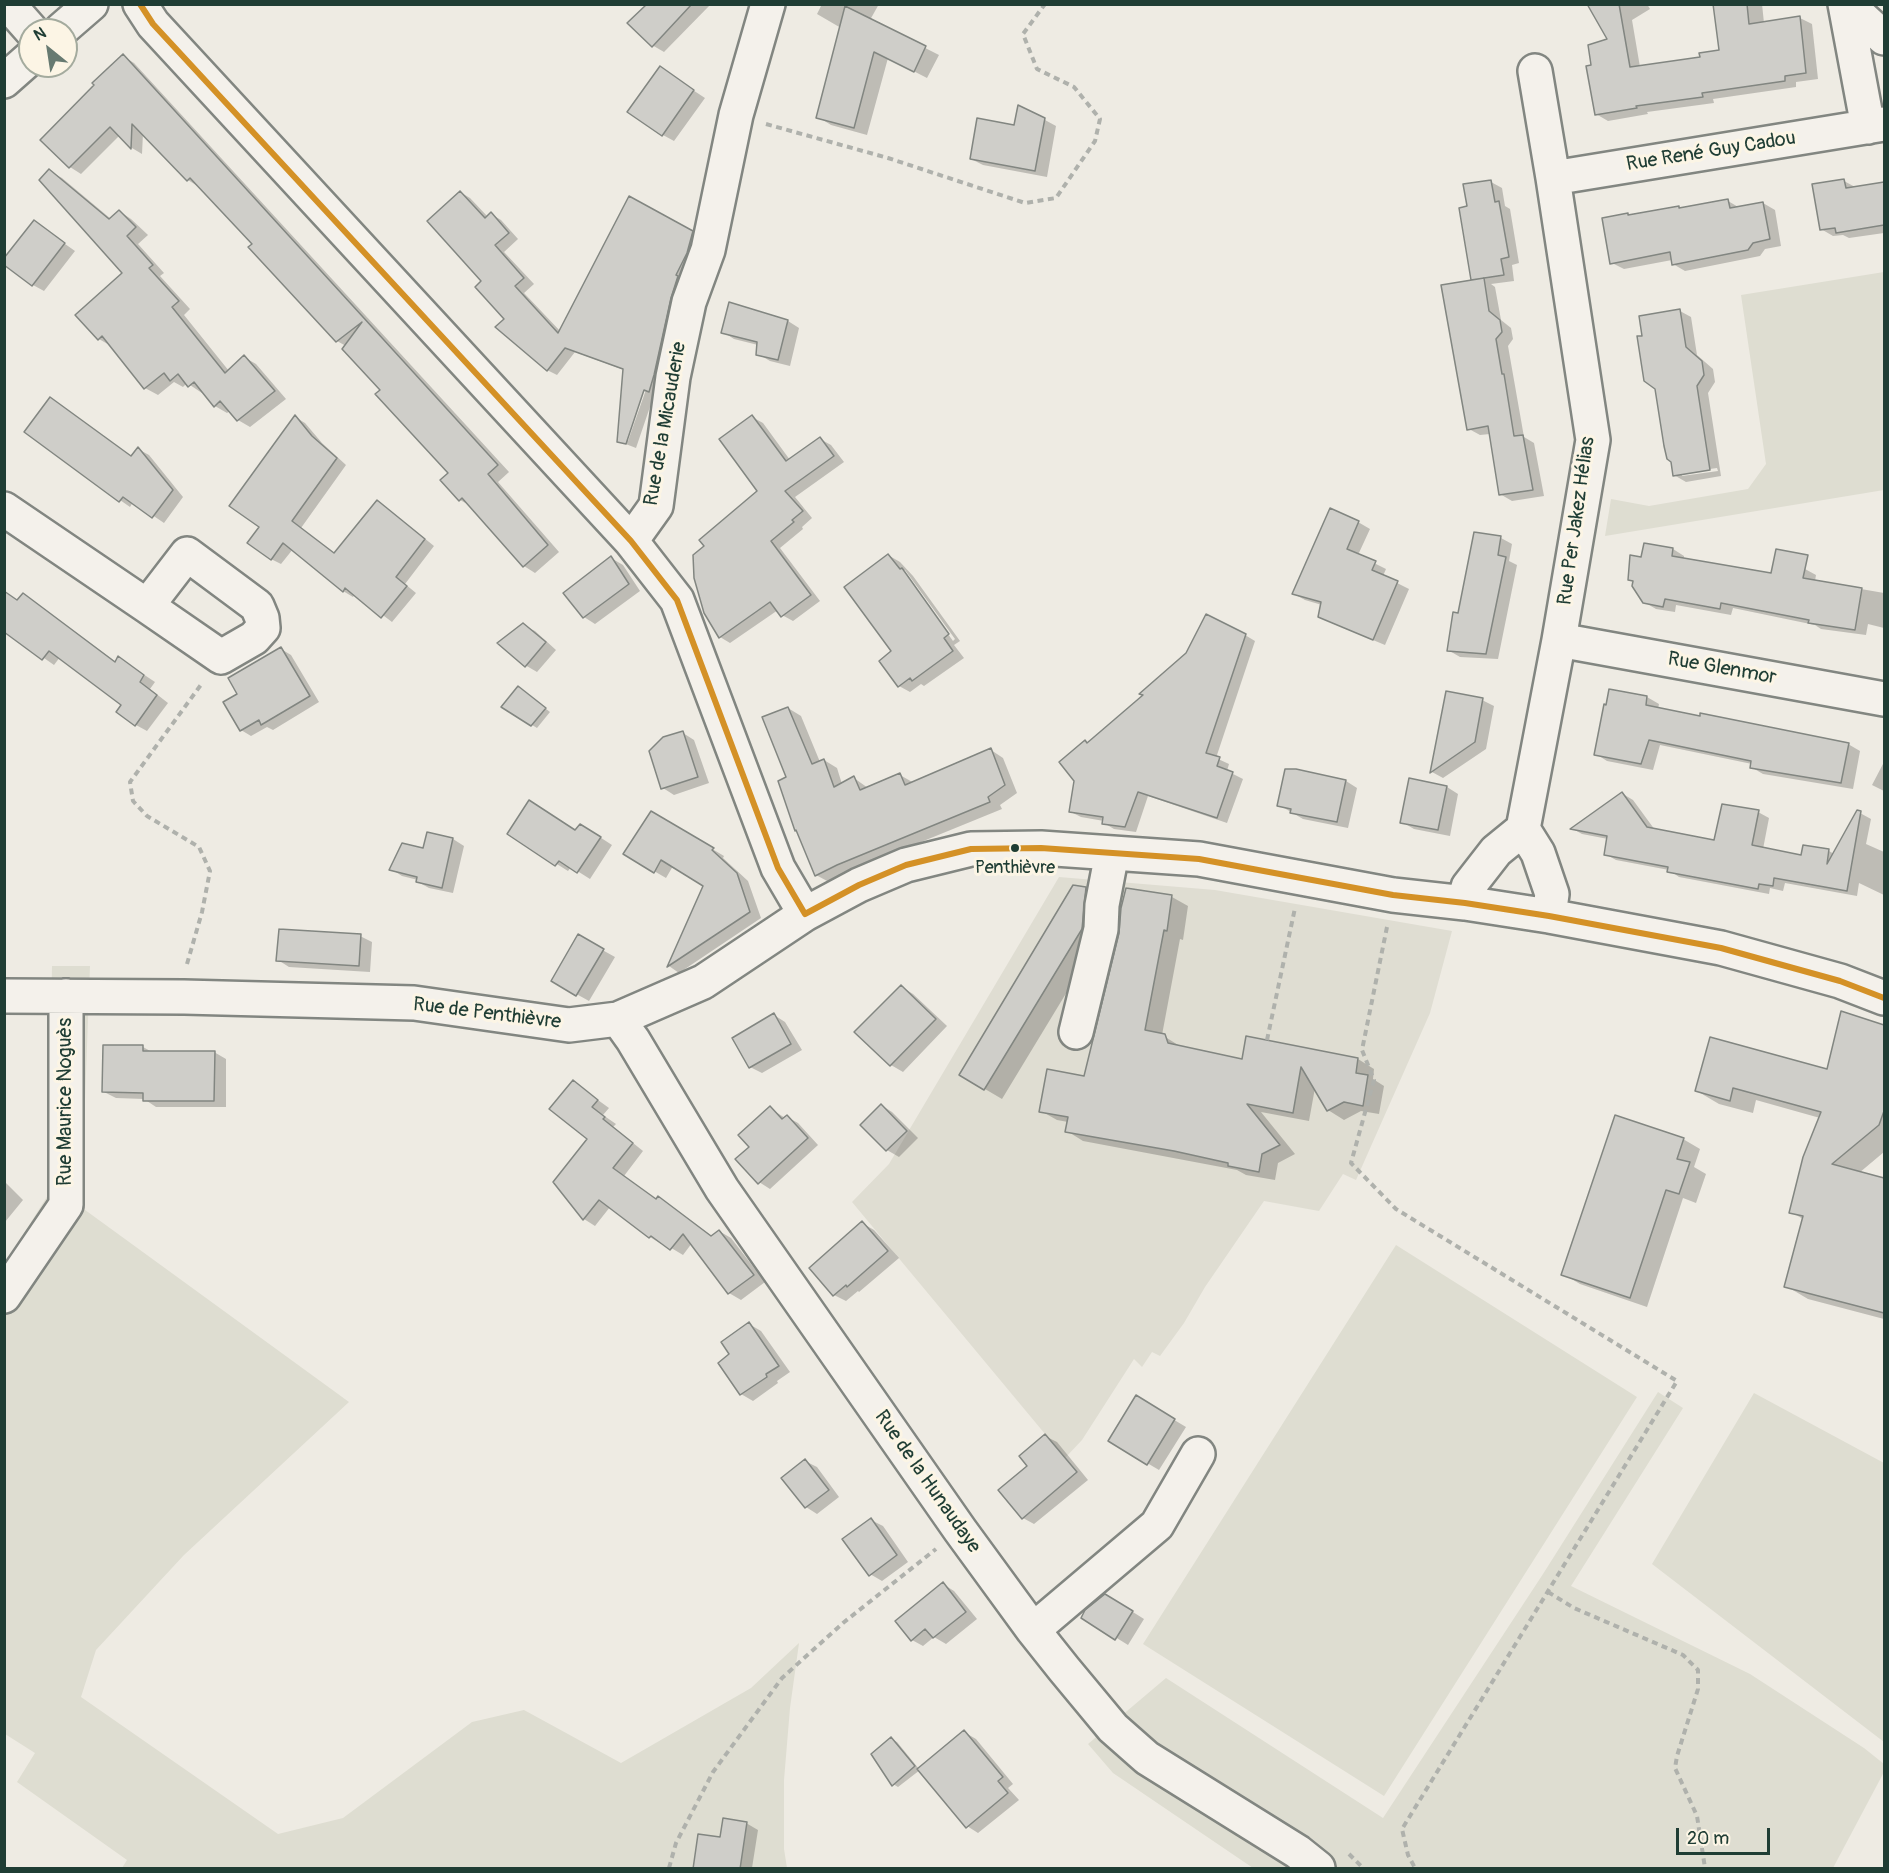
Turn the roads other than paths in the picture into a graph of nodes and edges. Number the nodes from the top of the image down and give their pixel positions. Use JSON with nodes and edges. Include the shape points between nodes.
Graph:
{"nodes":[{"id":1,"x":8,"y":4,"type":"edge"},
{"id":2,"x":91,"y":4,"type":"edge"},
{"id":3,"x":140,"y":4,"type":"edge"},
{"id":4,"x":768,"y":4,"type":"edge"},
{"id":5,"x":1846,"y":4,"type":"edge"},
{"id":6,"x":20,"y":18,"type":"edge"},
{"id":7,"x":75,"y":18,"type":"edge"},
{"id":8,"x":1884,"y":38,"type":"edge"},
{"id":9,"x":18,"y":69,"type":"edge"},
{"id":10,"x":1535,"y":71,"type":"dead end"},
{"id":11,"x":4,"y":81,"type":"edge"},
{"id":12,"x":1876,"y":126,"type":"edge"},
{"id":13,"x":1554,"y":178,"type":"junction"},
{"id":14,"x":4,"y":509,"type":"edge"},
{"id":15,"x":631,"y":542,"type":"junction"},
{"id":16,"x":147,"y":606,"type":"junction"},
{"id":17,"x":1559,"y":640,"type":"junction"},
{"id":18,"x":1884,"y":699,"type":"edge"},
{"id":19,"x":1523,"y":829,"type":"junction"},
{"id":20,"x":1112,"y":853,"type":"junction"},
{"id":21,"x":1465,"y":903,"type":"junction"},
{"id":22,"x":805,"y":914,"type":"junction"},
{"id":23,"x":1549,"y":916,"type":"junction"},
{"id":24,"x":4,"y":996,"type":"edge"},
{"id":25,"x":66,"y":996,"type":"junction"},
{"id":26,"x":1884,"y":998,"type":"edge"},
{"id":27,"x":618,"y":1019,"type":"junction"},
{"id":28,"x":1076,"y":1032,"type":"dead end"},
{"id":29,"x":4,"y":1296,"type":"edge"},
{"id":30,"x":1198,"y":1454,"type":"dead end"},
{"id":31,"x":1033,"y":1630,"type":"junction"},
{"id":32,"x":1318,"y":1869,"type":"edge"}],
"edges":[{"from":1,"to":6,"type":"street"},
{"from":2,"to":7,"type":"street"},
{"from":3,"to":15,"type":"street","via":[[153,24]]},
{"from":4,"to":15,"type":"street","name":"Rue de la Micauderie","via":[[736,115],[708,250],[689,302],[673,377],[656,506]]},
{"from":5,"to":8,"type":"street"},
{"from":5,"to":12,"type":"street","name":"Rue René Guy Cadou"},
{"from":9,"to":11,"type":"street"},
{"from":10,"to":13,"type":"street","name":"Rue Per Jakez Hélias"},
{"from":12,"to":13,"type":"street","name":"Rue René Guy Cadou"},
{"from":13,"to":17,"type":"street","name":"Rue Per Jakez Hélias","via":[[1593,440]]},
{"from":14,"to":16,"type":"street"},
{"from":15,"to":22,"type":"street","via":[[676,600],[778,868]]},
{"from":16,"to":16,"type":"street","via":[[221,657],[254,638],[263,628],[256,606],[187,554]]},
{"from":17,"to":18,"type":"street","name":"Rue Glenmor"},
{"from":17,"to":19,"type":"street","name":"Rue Per Jakez Hélias"},
{"from":19,"to":21,"type":"street","via":[[1496,851],[1468,887]]},
{"from":19,"to":23,"type":"street","via":[[1538,853],[1552,894]]},
{"from":20,"to":21,"type":"street","name":"Rue de Penthièvre","via":[[1199,859],[1393,895]]},
{"from":20,"to":22,"type":"street","name":"Rue de Penthièvre","via":[[971,849],[906,865]]},
{"from":20,"to":28,"type":"street","via":[[1101,929]]},
{"from":21,"to":23,"type":"street","name":"Rue de Penthièvre"},
{"from":22,"to":27,"type":"street","name":"Rue de Penthièvre","via":[[703,982]]},
{"from":23,"to":26,"type":"street","name":"Rue de Penthièvre","via":[[1721,948],[1840,981]]},
{"from":24,"to":25,"type":"street","name":"Rue de Penthièvre"},
{"from":25,"to":27,"type":"street","name":"Rue de Penthièvre","via":[[414,1003],[569,1025]]},
{"from":25,"to":29,"type":"street","name":"Rue Maurice Noguès","via":[[66,1205]]},
{"from":27,"to":31,"type":"street","name":"Rue de la Hunaudaye","via":[[722,1189]]},
{"from":30,"to":31,"type":"street","via":[[1157,1525]]},
{"from":31,"to":32,"type":"street","name":"Rue de la Hunaudaye","via":[[1113,1728],[1147,1758],[1298,1852]]}]}
